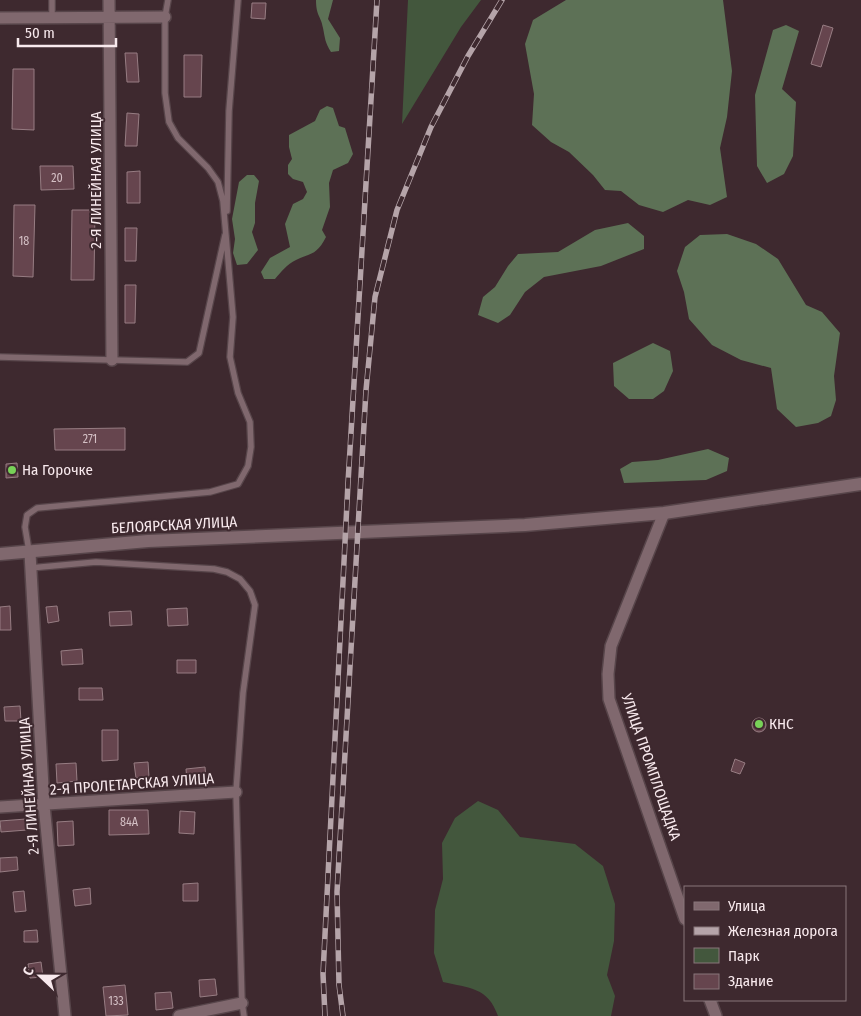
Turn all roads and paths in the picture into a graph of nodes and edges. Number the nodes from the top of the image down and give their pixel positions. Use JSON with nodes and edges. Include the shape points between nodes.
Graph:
{"nodes":[{"id":1,"x":52,"y":0,"type":"edge"},
{"id":2,"x":110,"y":0,"type":"edge"},
{"id":3,"x":168,"y":0,"type":"edge"},
{"id":4,"x":238,"y":0,"type":"edge"},
{"id":5,"x":165,"y":17,"type":"junction"},
{"id":6,"x":0,"y":18,"type":"edge"},
{"id":7,"x":52,"y":18,"type":"junction"},
{"id":8,"x":110,"y":18,"type":"junction"},
{"id":9,"x":226,"y":226,"type":"junction"},
{"id":10,"x":0,"y":357,"type":"edge"},
{"id":11,"x":112,"y":360,"type":"junction"},
{"id":12,"x":861,"y":484,"type":"edge"},
{"id":13,"x":664,"y":513,"type":"junction"},
{"id":14,"x":30,"y":553,"type":"junction"},
{"id":15,"x":0,"y":554,"type":"edge"},
{"id":16,"x":30,"y":568,"type":"junction"},
{"id":17,"x":236,"y":792,"type":"junction"},
{"id":18,"x":44,"y":805,"type":"junction"},
{"id":19,"x":0,"y":807,"type":"edge"},
{"id":20,"x":684,"y":916,"type":"edge"},
{"id":21,"x":710,"y":1001,"type":"edge"},
{"id":22,"x":242,"y":1003,"type":"junction"},
{"id":23,"x":65,"y":1016,"type":"edge"},
{"id":24,"x":178,"y":1016,"type":"edge"},
{"id":25,"x":244,"y":1016,"type":"edge"},
{"id":26,"x":716,"y":1016,"type":"edge"}],
"edges":[{"from":1,"to":7,"type":"lane"},
{"from":2,"to":8,"type":"street","name":"2-Я ЛИНЕЙНАЯ УЛИЦА"},
{"from":3,"to":5,"type":"lane"},
{"from":4,"to":9,"type":"lane","via":[[229,111]]},
{"from":5,"to":8,"type":"street"},
{"from":5,"to":9,"type":"lane","via":[[165,93],[169,122],[178,138],[218,182]]},
{"from":6,"to":7,"type":"street"},
{"from":7,"to":8,"type":"street"},
{"from":8,"to":11,"type":"street","name":"2-Я ЛИНЕЙНАЯ УЛИЦА"},
{"from":9,"to":11,"type":"lane","via":[[200,353],[187,362]]},
{"from":9,"to":14,"type":"lane","via":[[233,317],[230,357],[238,393],[250,422],[248,466],[238,484],[210,492],[37,508],[28,515],[26,527]]},
{"from":10,"to":11,"type":"lane"},
{"from":12,"to":13,"type":"street"},
{"from":13,"to":14,"type":"street","name":"БЕЛОЯРСКАЯ УЛИЦА","via":[[525,525],[148,541]]},
{"from":13,"to":20,"type":"street","name":"УЛИЦА ПРОМПЛОЩАДКА","via":[[611,646],[608,674],[610,699]]},
{"from":14,"to":15,"type":"street","name":"БЕЛОЯРСКАЯ УЛИЦА"},
{"from":14,"to":16,"type":"street","name":"2-Я ЛИНЕЙНАЯ УЛИЦА"},
{"from":16,"to":17,"type":"lane","via":[[105,563],[214,569],[240,579],[250,591],[255,605]]},
{"from":16,"to":18,"type":"street","name":"2-Я ЛИНЕЙНАЯ УЛИЦА"},
{"from":17,"to":18,"type":"street","name":"2-Я ПРОЛЕТАРСКАЯ УЛИЦА"},
{"from":17,"to":22,"type":"lane"},
{"from":18,"to":19,"type":"street","name":"2-Я ПРОЛЕТАРСКАЯ УЛИЦА"},
{"from":18,"to":23,"type":"street","name":"2-Я ЛИНЕЙНАЯ УЛИЦА"},
{"from":21,"to":26,"type":"street"},
{"from":22,"to":24,"type":"street"},
{"from":22,"to":25,"type":"lane"}]}
